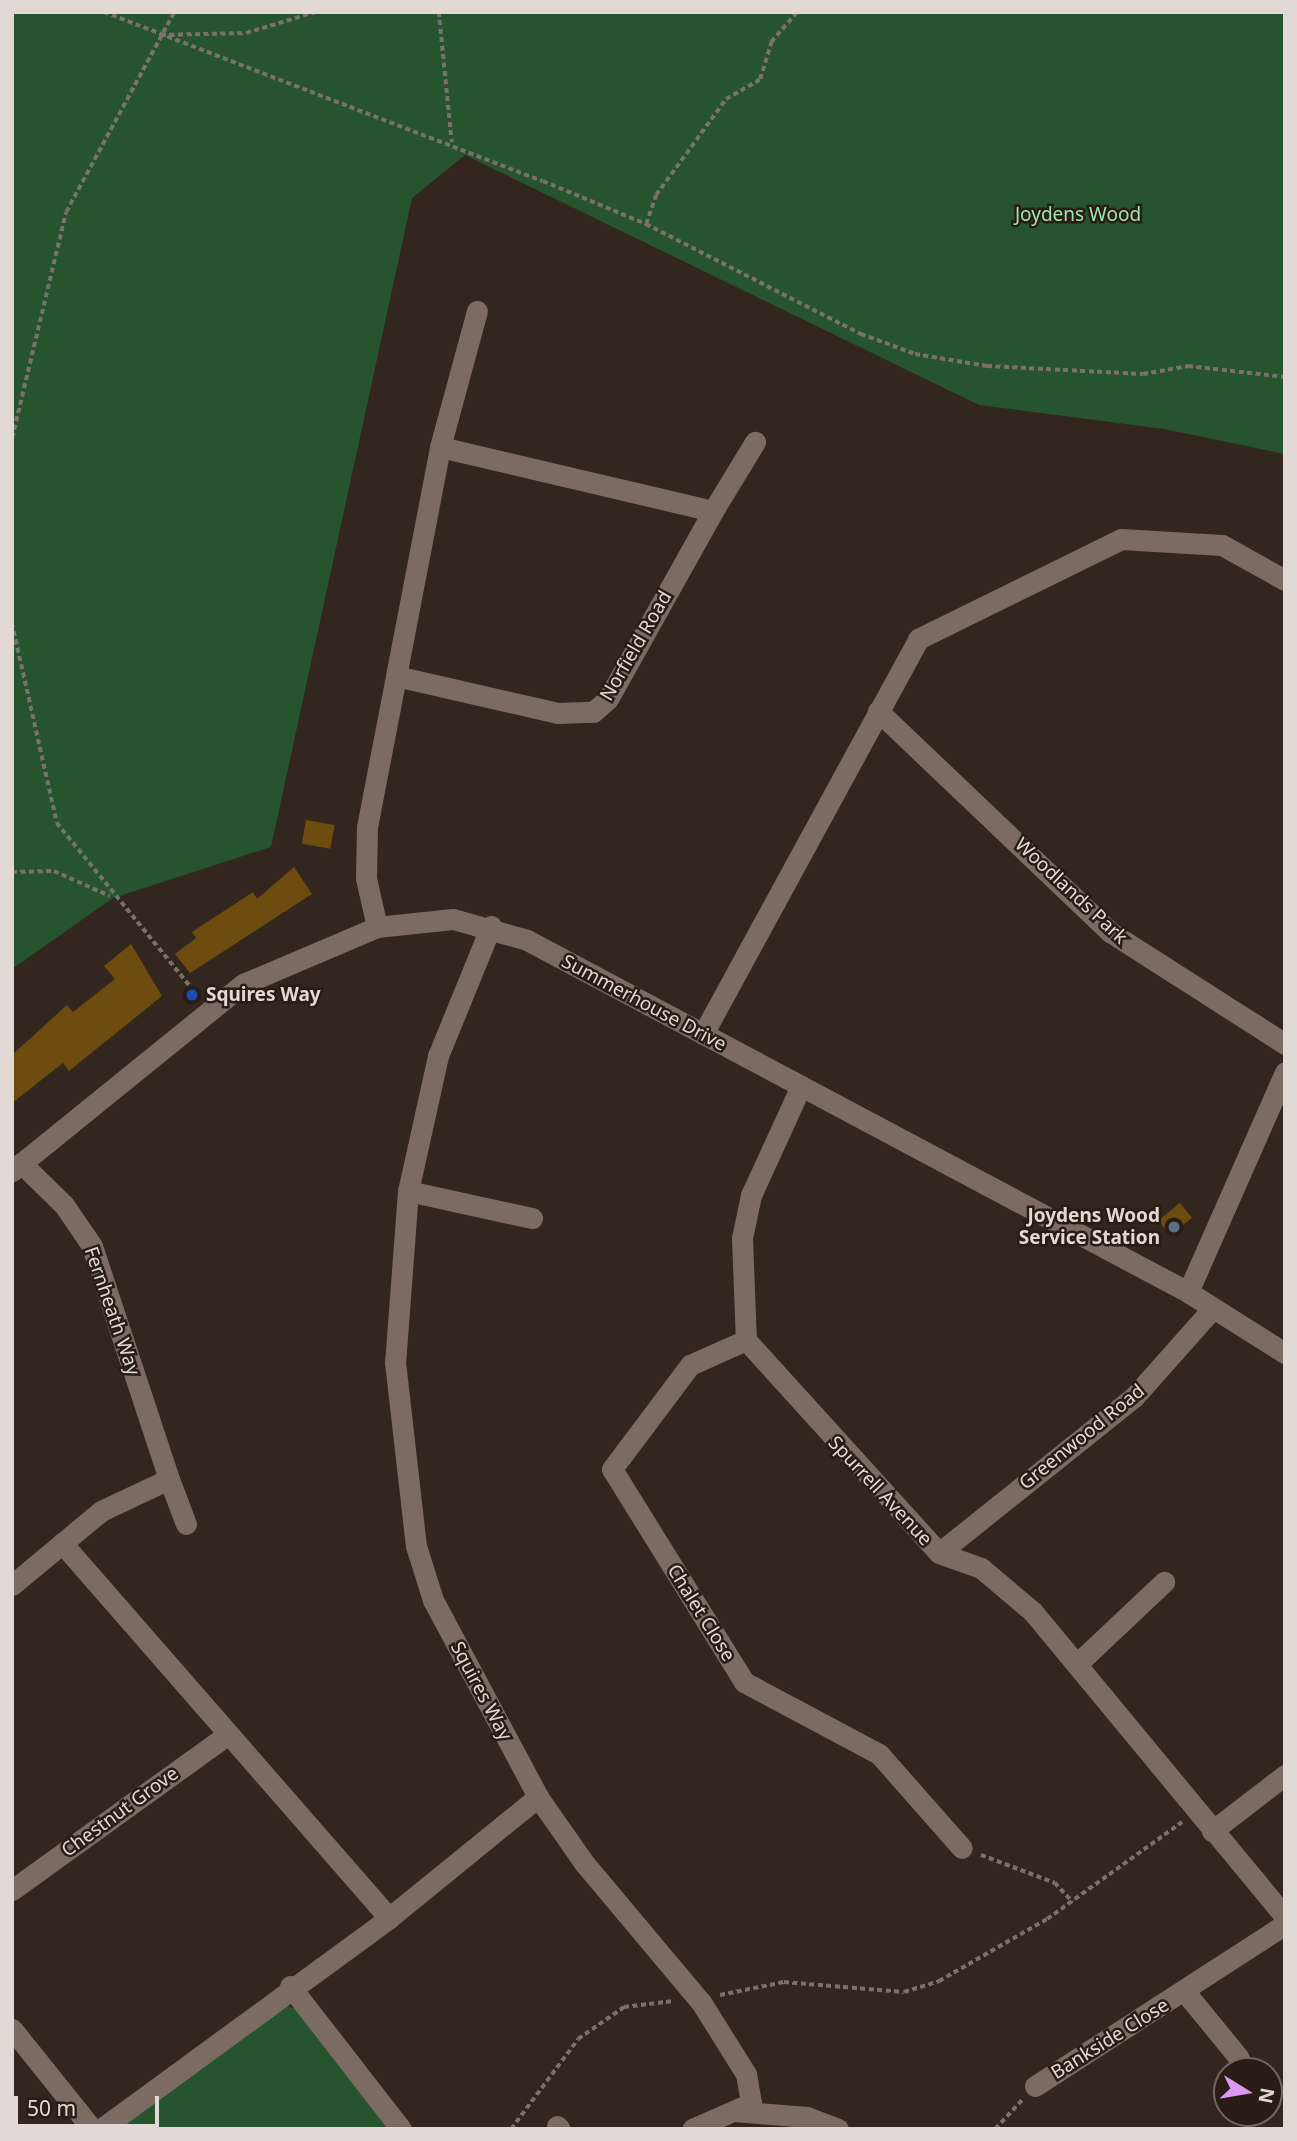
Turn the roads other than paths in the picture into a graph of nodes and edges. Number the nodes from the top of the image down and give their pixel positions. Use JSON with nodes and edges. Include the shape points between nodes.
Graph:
{"nodes":[{"id":1,"x":477,"y":311,"type":"dead end"},
{"id":2,"x":755,"y":442,"type":"dead end"},
{"id":3,"x":440,"y":447,"type":"junction"},
{"id":4,"x":713,"y":511,"type":"junction"},
{"id":5,"x":1285,"y":580,"type":"edge"},
{"id":6,"x":396,"y":676,"type":"junction"},
{"id":7,"x":877,"y":711,"type":"junction"},
{"id":8,"x":491,"y":926,"type":"junction"},
{"id":9,"x":377,"y":927,"type":"junction"},
{"id":10,"x":703,"y":1034,"type":"junction"},
{"id":11,"x":1285,"y":1044,"type":"edge"},
{"id":12,"x":1285,"y":1072,"type":"edge"},
{"id":13,"x":801,"y":1086,"type":"junction"},
{"id":14,"x":17,"y":1167,"type":"edge"},
{"id":15,"x":408,"y":1191,"type":"junction"},
{"id":16,"x":532,"y":1218,"type":"dead end"},
{"id":17,"x":1188,"y":1292,"type":"junction"},
{"id":18,"x":1213,"y":1308,"type":"junction"},
{"id":19,"x":746,"y":1340,"type":"junction"},
{"id":20,"x":1285,"y":1353,"type":"edge"},
{"id":21,"x":169,"y":1479,"type":"junction"},
{"id":22,"x":186,"y":1524,"type":"dead end"},
{"id":23,"x":62,"y":1543,"type":"junction"},
{"id":24,"x":939,"y":1552,"type":"junction"},
{"id":25,"x":1164,"y":1583,"type":"dead end"},
{"id":26,"x":12,"y":1585,"type":"edge"},
{"id":27,"x":1077,"y":1664,"type":"junction"},
{"id":28,"x":228,"y":1734,"type":"junction"},
{"id":29,"x":1285,"y":1775,"type":"edge"},
{"id":30,"x":538,"y":1797,"type":"junction"},
{"id":31,"x":1212,"y":1831,"type":"junction"},
{"id":32,"x":962,"y":1848,"type":"road end"},
{"id":33,"x":12,"y":1890,"type":"edge"},
{"id":34,"x":1285,"y":1917,"type":"edge"},
{"id":35,"x":389,"y":1918,"type":"junction"},
{"id":36,"x":1285,"y":1924,"type":"edge"},
{"id":37,"x":290,"y":1986,"type":"junction"},
{"id":38,"x":1185,"y":1992,"type":"junction"},
{"id":39,"x":12,"y":2029,"type":"edge"},
{"id":40,"x":1238,"y":2057,"type":"edge"},
{"id":41,"x":1035,"y":2086,"type":"road end"},
{"id":42,"x":734,"y":2111,"type":"junction"},
{"id":43,"x":92,"y":2129,"type":"edge"},
{"id":44,"x":101,"y":2129,"type":"edge"},
{"id":45,"x":401,"y":2129,"type":"edge"},
{"id":46,"x":692,"y":2129,"type":"edge"},
{"id":47,"x":838,"y":2129,"type":"edge"}],
"edges":[{"from":1,"to":3,"type":"street"},
{"from":2,"to":4,"type":"street","name":"Norfield Road"},
{"from":3,"to":4,"type":"street"},
{"from":3,"to":6,"type":"street"},
{"from":4,"to":6,"type":"street","name":"Norfield Road","via":[[608,699],[593,712],[557,713]]},
{"from":5,"to":7,"type":"street","via":[[1223,545],[1121,539],[918,639]]},
{"from":6,"to":9,"type":"street","via":[[367,827],[366,878]]},
{"from":7,"to":10,"type":"street"},
{"from":7,"to":11,"type":"street","name":"Woodlands Park","via":[[1110,932]]},
{"from":8,"to":9,"type":"street","name":"Summerhouse Drive","via":[[432,919]]},
{"from":8,"to":10,"type":"street","name":"Summerhouse Drive"},
{"from":8,"to":15,"type":"street","name":"Squires Way","via":[[438,1056]]},
{"from":9,"to":14,"type":"street","name":"Summerhouse Drive","via":[[274,967],[208,1008]]},
{"from":10,"to":13,"type":"street","name":"Summerhouse Drive"},
{"from":12,"to":17,"type":"street"},
{"from":13,"to":17,"type":"street","name":"Summerhouse Drive"},
{"from":13,"to":19,"type":"street","via":[[751,1195],[743,1238]]},
{"from":14,"to":21,"type":"street","name":"Fernheath Way","via":[[64,1205],[92,1246]]},
{"from":15,"to":16,"type":"street"},
{"from":15,"to":30,"type":"street","name":"Squires Way","via":[[395,1362],[415,1546],[433,1600]]},
{"from":17,"to":18,"type":"street","name":"Summerhouse Drive"},
{"from":18,"to":20,"type":"street","name":"Summerhouse Drive"},
{"from":18,"to":24,"type":"street","name":"Greenwood Road","via":[[1134,1397]]},
{"from":19,"to":24,"type":"street","name":"Spurrell Avenue"},
{"from":19,"to":32,"type":"street","name":"Chalet Close","via":[[690,1365],[612,1469],[744,1682],[879,1754]]},
{"from":21,"to":22,"type":"street","name":"Fernheath Way"},
{"from":21,"to":23,"type":"street","via":[[101,1511]]},
{"from":23,"to":26,"type":"street"},
{"from":23,"to":28,"type":"street"},
{"from":24,"to":27,"type":"street","name":"Spurrell Avenue","via":[[981,1568],[1033,1612]]},
{"from":25,"to":27,"type":"street"},
{"from":27,"to":31,"type":"street","name":"Spurrell Avenue"},
{"from":28,"to":33,"type":"street","name":"Chestnut Grove"},
{"from":28,"to":35,"type":"street"},
{"from":29,"to":31,"type":"street"},
{"from":30,"to":35,"type":"street"},
{"from":30,"to":42,"type":"street","name":"Squires Way","via":[[585,1864],[697,1998],[746,2074],[751,2103]]},
{"from":31,"to":34,"type":"street","name":"Spurrell Avenue"},
{"from":35,"to":37,"type":"street"},
{"from":36,"to":38,"type":"street","name":"Bankside Close"},
{"from":37,"to":44,"type":"street"},
{"from":37,"to":45,"type":"street"},
{"from":38,"to":40,"type":"street","name":"Bankside Close"},
{"from":38,"to":41,"type":"street","name":"Bankside Close"},
{"from":39,"to":43,"type":"street"},
{"from":42,"to":46,"type":"street"},
{"from":42,"to":47,"type":"street","via":[[807,2117]]}]}
